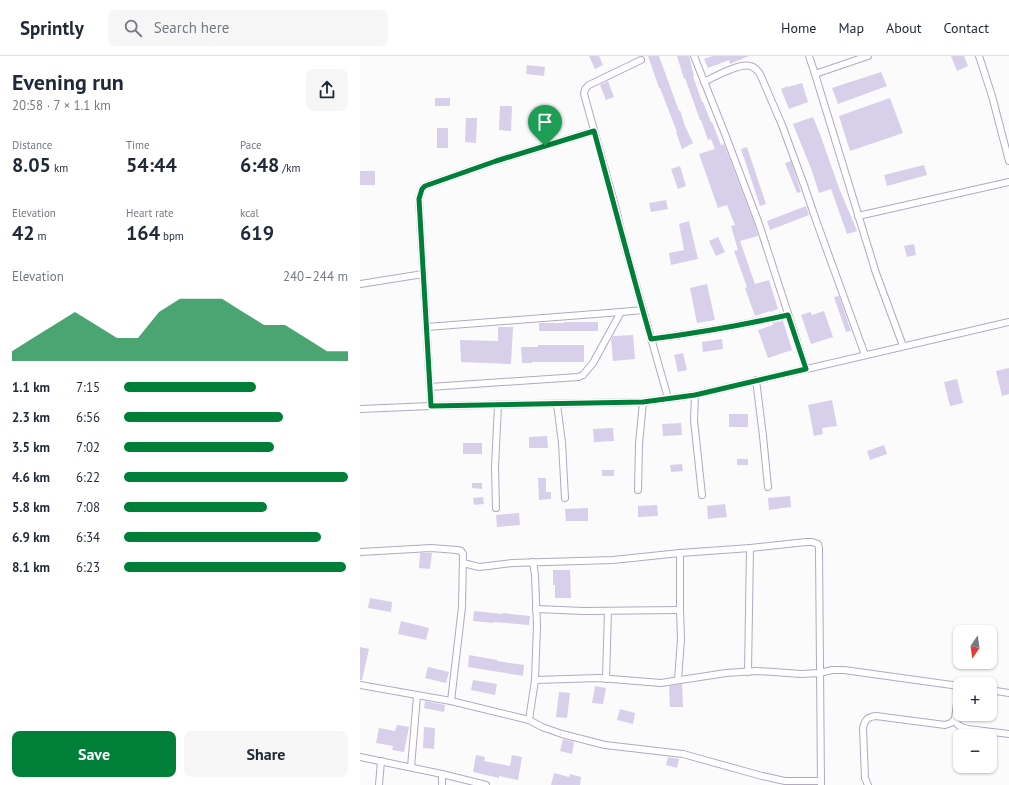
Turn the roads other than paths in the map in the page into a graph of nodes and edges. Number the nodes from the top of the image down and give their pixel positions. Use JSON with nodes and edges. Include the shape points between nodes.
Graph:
{"nodes":[{"id":1,"x":694,"y":56,"type":"edge"},
{"id":2,"x":808,"y":56,"type":"edge"},
{"id":3,"x":868,"y":56,"type":"edge"},
{"id":4,"x":979,"y":56,"type":"edge"},
{"id":5,"x":641,"y":60,"type":"dead end"},
{"id":6,"x":815,"y":74,"type":"junction"},
{"id":7,"x":704,"y":82,"type":"junction"},
{"id":8,"x":594,"y":131,"type":"junction"},
{"id":9,"x":1009,"y":161,"type":"edge"},
{"id":10,"x":1009,"y":182,"type":"edge"},
{"id":11,"x":858,"y":216,"type":"junction"},
{"id":12,"x":423,"y":274,"type":"junction"},
{"id":13,"x":360,"y":284,"type":"edge"},
{"id":14,"x":643,"y":310,"type":"junction"},
{"id":15,"x":621,"y":312,"type":"junction"},
{"id":16,"x":788,"y":315,"type":"junction"},
{"id":17,"x":1009,"y":322,"type":"edge"},
{"id":18,"x":427,"y":327,"type":"junction"},
{"id":19,"x":651,"y":339,"type":"junction"},
{"id":20,"x":903,"y":346,"type":"junction"},
{"id":21,"x":864,"y":355,"type":"junction"},
{"id":22,"x":806,"y":369,"type":"junction"},
{"id":23,"x":756,"y":380,"type":"junction"},
{"id":24,"x":430,"y":387,"type":"junction"},
{"id":25,"x":695,"y":395,"type":"junction"},
{"id":26,"x":668,"y":398,"type":"junction"},
{"id":27,"x":643,"y":402,"type":"junction"},
{"id":28,"x":557,"y":404,"type":"junction"},
{"id":29,"x":498,"y":405,"type":"junction"},
{"id":30,"x":431,"y":406,"type":"junction"},
{"id":31,"x":360,"y":409,"type":"edge"},
{"id":32,"x":768,"y":487,"type":"dead end"},
{"id":33,"x":638,"y":490,"type":"dead end"},
{"id":34,"x":702,"y":495,"type":"dead end"},
{"id":35,"x":565,"y":498,"type":"dead end"},
{"id":36,"x":496,"y":508,"type":"dead end"},
{"id":37,"x":750,"y":548,"type":"junction"},
{"id":38,"x":360,"y":552,"type":"edge"},
{"id":39,"x":680,"y":554,"type":"junction"},
{"id":40,"x":533,"y":562,"type":"junction"},
{"id":41,"x":463,"y":563,"type":"junction"},
{"id":42,"x":536,"y":608,"type":"junction"},
{"id":43,"x":680,"y":610,"type":"junction"},
{"id":44,"x":608,"y":611,"type":"junction"},
{"id":45,"x":748,"y":672,"type":"junction"},
{"id":46,"x":820,"y":673,"type":"junction"},
{"id":47,"x":606,"y":679,"type":"junction"},
{"id":48,"x":535,"y":680,"type":"junction"},
{"id":49,"x":678,"y":680,"type":"junction"},
{"id":50,"x":360,"y":685,"type":"edge"},
{"id":51,"x":953,"y":685,"type":"edge"},
{"id":52,"x":997,"y":691,"type":"edge"},
{"id":53,"x":1009,"y":693,"type":"edge"},
{"id":54,"x":417,"y":696,"type":"junction"},
{"id":55,"x":451,"y":701,"type":"junction"},
{"id":56,"x":529,"y":720,"type":"junction"},
{"id":57,"x":953,"y":721,"type":"edge"},
{"id":58,"x":956,"y":721,"type":"edge"},
{"id":59,"x":1009,"y":734,"type":"edge"},
{"id":60,"x":360,"y":757,"type":"edge"},
{"id":61,"x":381,"y":761,"type":"junction"},
{"id":62,"x":410,"y":767,"type":"junction"},
{"id":63,"x":442,"y":774,"type":"junction"},
{"id":64,"x":821,"y":783,"type":"edge"},
{"id":65,"x":379,"y":785,"type":"edge"},
{"id":66,"x":442,"y":785,"type":"edge"},
{"id":67,"x":486,"y":785,"type":"edge"},
{"id":68,"x":868,"y":785,"type":"edge"}],
"edges":[{"from":1,"to":7,"type":"street"},
{"from":2,"to":6,"type":"street"},
{"from":3,"to":6,"type":"street"},
{"from":4,"to":9,"type":"street"},
{"from":5,"to":8,"type":"street","via":[[585,89],[584,94]]},
{"from":6,"to":11,"type":"street"},
{"from":7,"to":16,"type":"street","via":[[759,224]]},
{"from":7,"to":21,"type":"street","via":[[740,66],[749,65],[760,74],[782,125]]},
{"from":8,"to":12,"type":"street","via":[[425,186],[419,199]]},
{"from":8,"to":14,"type":"street"},
{"from":10,"to":11,"type":"street"},
{"from":11,"to":20,"type":"street"},
{"from":12,"to":13,"type":"street"},
{"from":12,"to":18,"type":"street"},
{"from":14,"to":15,"type":"street"},
{"from":14,"to":19,"type":"street"},
{"from":15,"to":18,"type":"street"},
{"from":15,"to":24,"type":"street","via":[[593,363],[578,377]]},
{"from":16,"to":19,"type":"street","via":[[694,334]]},
{"from":16,"to":22,"type":"street"},
{"from":17,"to":20,"type":"street"},
{"from":18,"to":24,"type":"street"},
{"from":19,"to":26,"type":"street"},
{"from":20,"to":21,"type":"street"},
{"from":21,"to":22,"type":"street"},
{"from":22,"to":23,"type":"street"},
{"from":23,"to":25,"type":"street"},
{"from":23,"to":32,"type":"street"},
{"from":24,"to":30,"type":"street"},
{"from":25,"to":26,"type":"street"},
{"from":25,"to":34,"type":"street","via":[[694,420]]},
{"from":26,"to":27,"type":"street"},
{"from":27,"to":28,"type":"street"},
{"from":27,"to":33,"type":"street"},
{"from":28,"to":29,"type":"street"},
{"from":28,"to":35,"type":"street"},
{"from":29,"to":30,"type":"street"},
{"from":29,"to":36,"type":"street"},
{"from":30,"to":31,"type":"street"},
{"from":37,"to":39,"type":"street"},
{"from":37,"to":45,"type":"street"},
{"from":37,"to":46,"type":"street","via":[[806,542],[818,544]]},
{"from":38,"to":41,"type":"street","via":[[431,548],[457,550],[463,554]]},
{"from":39,"to":40,"type":"street","via":[[613,560]]},
{"from":39,"to":43,"type":"street"},
{"from":40,"to":41,"type":"street","via":[[480,567]]},
{"from":40,"to":42,"type":"street"},
{"from":41,"to":55,"type":"street","via":[[462,607]]},
{"from":42,"to":44,"type":"street"},
{"from":42,"to":48,"type":"street"},
{"from":43,"to":44,"type":"street"},
{"from":43,"to":49,"type":"street","via":[[682,639]]},
{"from":44,"to":47,"type":"street"},
{"from":45,"to":46,"type":"street"},
{"from":45,"to":49,"type":"street"},
{"from":46,"to":51,"type":"street","via":[[844,670]]},
{"from":46,"to":64,"type":"street"},
{"from":47,"to":48,"type":"street"},
{"from":47,"to":49,"type":"street","via":[[661,682]]},
{"from":48,"to":56,"type":"street"},
{"from":50,"to":54,"type":"street"},
{"from":52,"to":53,"type":"street"},
{"from":54,"to":55,"type":"street"},
{"from":54,"to":62,"type":"street"},
{"from":55,"to":56,"type":"street"},
{"from":56,"to":64,"type":"street","via":[[562,734],[605,745],[683,754],[785,781]]},
{"from":57,"to":68,"type":"street","via":[[946,725],[869,717],[864,721],[863,728],[865,778]]},
{"from":58,"to":59,"type":"street","via":[[961,727]]},
{"from":60,"to":61,"type":"street"},
{"from":61,"to":62,"type":"street"},
{"from":61,"to":65,"type":"street"},
{"from":62,"to":63,"type":"street"},
{"from":63,"to":66,"type":"street"},
{"from":63,"to":67,"type":"street"}]}
